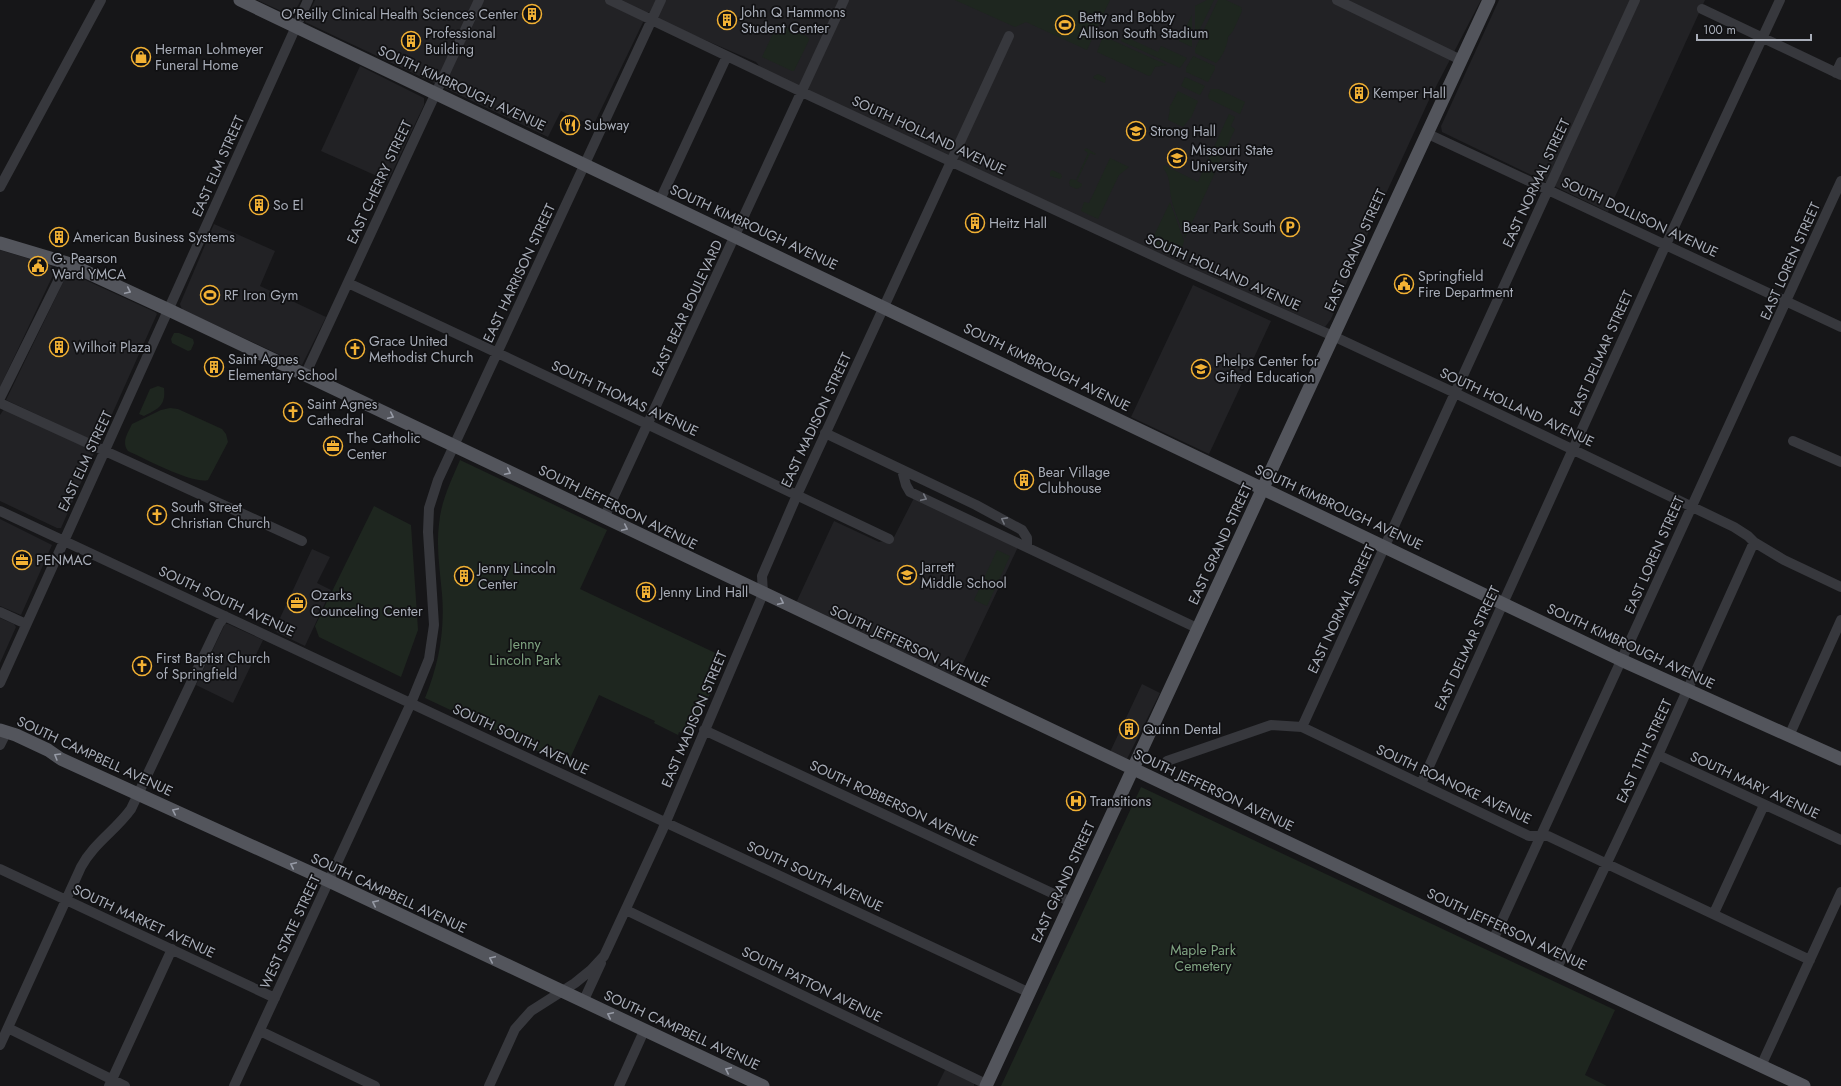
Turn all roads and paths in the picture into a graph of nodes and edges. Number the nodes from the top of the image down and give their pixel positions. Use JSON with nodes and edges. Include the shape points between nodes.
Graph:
{"nodes":[{"id":1,"x":101,"y":0,"type":"edge"},
{"id":2,"x":240,"y":0,"type":"edge"},
{"id":3,"x":308,"y":0,"type":"edge"},
{"id":4,"x":479,"y":0,"type":"edge"},
{"id":5,"x":610,"y":0,"type":"edge"},
{"id":6,"x":661,"y":0,"type":"edge"},
{"id":7,"x":844,"y":0,"type":"edge"},
{"id":8,"x":1337,"y":0,"type":"edge"},
{"id":9,"x":1489,"y":0,"type":"edge"},
{"id":10,"x":1635,"y":0,"type":"edge"},
{"id":11,"x":1780,"y":0,"type":"edge"},
{"id":12,"x":1702,"y":9,"type":"dead end"},
{"id":13,"x":651,"y":20,"type":"junction"},
{"id":14,"x":295,"y":27,"type":"junction"},
{"id":15,"x":1009,"y":36,"type":"dead end"},
{"id":16,"x":1763,"y":38,"type":"junction"},
{"id":17,"x":727,"y":56,"type":"junction"},
{"id":18,"x":1461,"y":60,"type":"junction"},
{"id":19,"x":1841,"y":62,"type":"edge"},
{"id":20,"x":1839,"y":74,"type":"edge"},
{"id":21,"x":802,"y":92,"type":"junction"},
{"id":22,"x":436,"y":94,"type":"junction"},
{"id":23,"x":1426,"y":133,"type":"junction"},
{"id":24,"x":952,"y":161,"type":"junction"},
{"id":25,"x":585,"y":165,"type":"junction"},
{"id":26,"x":1841,"y":181,"type":"edge"},
{"id":27,"x":0,"y":187,"type":"edge"},
{"id":28,"x":1548,"y":190,"type":"junction"},
{"id":29,"x":660,"y":200,"type":"junction"},
{"id":30,"x":735,"y":236,"type":"junction"},
{"id":31,"x":0,"y":243,"type":"edge"},
{"id":32,"x":1666,"y":244,"type":"junction"},
{"id":33,"x":67,"y":263,"type":"junction"},
{"id":34,"x":348,"y":283,"type":"junction"},
{"id":35,"x":1786,"y":302,"type":"junction"},
{"id":36,"x":885,"y":307,"type":"junction"},
{"id":37,"x":170,"y":310,"type":"junction"},
{"id":38,"x":1841,"y":327,"type":"edge"},
{"id":39,"x":1333,"y":336,"type":"junction"},
{"id":40,"x":498,"y":353,"type":"junction"},
{"id":41,"x":305,"y":375,"type":"junction"},
{"id":42,"x":1455,"y":393,"type":"junction"},
{"id":43,"x":0,"y":398,"type":"edge"},
{"id":44,"x":0,"y":403,"type":"edge"},
{"id":45,"x":648,"y":425,"type":"junction"},
{"id":46,"x":825,"y":433,"type":"junction"},
{"id":47,"x":1793,"y":441,"type":"dead end"},
{"id":48,"x":454,"y":446,"type":"junction"},
{"id":49,"x":1573,"y":449,"type":"junction"},
{"id":50,"x":105,"y":451,"type":"junction"},
{"id":51,"x":1841,"y":462,"type":"edge"},
{"id":52,"x":902,"y":470,"type":"junction"},
{"id":53,"x":1263,"y":489,"type":"junction"},
{"id":54,"x":797,"y":495,"type":"junction"},
{"id":55,"x":1692,"y":506,"type":"junction"},
{"id":56,"x":0,"y":511,"type":"edge"},
{"id":57,"x":604,"y":518,"type":"junction"},
{"id":58,"x":889,"y":539,"type":"dead end"},
{"id":59,"x":64,"y":540,"type":"junction"},
{"id":60,"x":302,"y":540,"type":"dead end"},
{"id":61,"x":1754,"y":542,"type":"junction"},
{"id":62,"x":1027,"y":546,"type":"junction"},
{"id":63,"x":1385,"y":547,"type":"junction"},
{"id":64,"x":1841,"y":587,"type":"edge"},
{"id":65,"x":763,"y":594,"type":"junction"},
{"id":66,"x":1503,"y":603,"type":"junction"},
{"id":67,"x":0,"y":612,"type":"edge"},
{"id":68,"x":225,"y":616,"type":"junction"},
{"id":69,"x":1841,"y":620,"type":"edge"},
{"id":70,"x":26,"y":624,"type":"junction"},
{"id":71,"x":1199,"y":629,"type":"junction"},
{"id":72,"x":1621,"y":660,"type":"junction"},
{"id":73,"x":0,"y":683,"type":"edge"},
{"id":74,"x":1687,"y":691,"type":"junction"},
{"id":75,"x":411,"y":703,"type":"junction"},
{"id":76,"x":1302,"y":727,"type":"junction"},
{"id":77,"x":704,"y":730,"type":"junction"},
{"id":78,"x":3,"y":731,"type":"edge"},
{"id":79,"x":1789,"y":736,"type":"junction"},
{"id":80,"x":0,"y":745,"type":"edge"},
{"id":81,"x":1658,"y":755,"type":"junction"},
{"id":82,"x":1841,"y":759,"type":"edge"},
{"id":83,"x":1167,"y":761,"type":"dead end"},
{"id":84,"x":1133,"y":770,"type":"junction"},
{"id":85,"x":1421,"y":784,"type":"junction"},
{"id":86,"x":139,"y":794,"type":"junction"},
{"id":87,"x":1764,"y":805,"type":"junction"},
{"id":88,"x":665,"y":821,"type":"junction"},
{"id":89,"x":1541,"y":836,"type":"junction"},
{"id":90,"x":1841,"y":840,"type":"edge"},
{"id":91,"x":1608,"y":863,"type":"junction"},
{"id":92,"x":0,"y":869,"type":"edge"},
{"id":93,"x":329,"y":881,"type":"junction"},
{"id":94,"x":1841,"y":892,"type":"edge"},
{"id":95,"x":65,"y":899,"type":"junction"},
{"id":96,"x":1072,"y":902,"type":"junction"},
{"id":97,"x":626,"y":910,"type":"junction"},
{"id":98,"x":1714,"y":913,"type":"junction"},
{"id":99,"x":1493,"y":940,"type":"junction"},
{"id":100,"x":172,"y":949,"type":"junction"},
{"id":101,"x":604,"y":956,"type":"junction"},
{"id":102,"x":1810,"y":960,"type":"junction"},
{"id":103,"x":1556,"y":970,"type":"junction"},
{"id":104,"x":560,"y":992,"type":"junction"},
{"id":105,"x":1030,"y":993,"type":"junction"},
{"id":106,"x":275,"y":998,"type":"junction"},
{"id":107,"x":583,"y":1002,"type":"junction"},
{"id":108,"x":8,"y":1028,"type":"junction"},
{"id":109,"x":260,"y":1031,"type":"junction"},
{"id":110,"x":644,"y":1031,"type":"junction"},
{"id":111,"x":1,"y":1040,"type":"edge"},
{"id":112,"x":1761,"y":1066,"type":"junction"},
{"id":113,"x":111,"y":1083,"type":"edge"},
{"id":114,"x":761,"y":1085,"type":"edge"},
{"id":115,"x":986,"y":1085,"type":"edge"},
{"id":116,"x":125,"y":1086,"type":"edge"},
{"id":117,"x":234,"y":1086,"type":"edge"},
{"id":118,"x":375,"y":1086,"type":"edge"},
{"id":119,"x":489,"y":1086,"type":"edge"},
{"id":120,"x":619,"y":1086,"type":"edge"},
{"id":121,"x":1804,"y":1086,"type":"edge"}],
"edges":[{"from":1,"to":27,"type":"street"},
{"from":2,"to":14,"type":"main road","name":"SOUTH KIMBROUGH AVENUE"},
{"from":3,"to":14,"type":"street","name":"EAST ELM STREET"},
{"from":4,"to":22,"type":"street","name":"EAST CHERRY STREET"},
{"from":5,"to":13,"type":"street","name":"SOUTH HOLLAND AVENUE"},
{"from":6,"to":13,"type":"street","name":"EAST HARRISON STREET"},
{"from":7,"to":21,"type":"street","name":"EAST BEAR BOULEVARD"},
{"from":8,"to":18,"type":"street"},
{"from":9,"to":18,"type":"main road","name":"EAST GRAND STREET"},
{"from":10,"to":28,"type":"street","name":"EAST NORMAL STREET"},
{"from":11,"to":16,"type":"street","name":"EAST DELMAR STREET"},
{"from":12,"to":16,"type":"street"},
{"from":13,"to":17,"type":"street","name":"SOUTH HOLLAND AVENUE"},
{"from":13,"to":25,"type":"street","name":"EAST HARRISON STREET"},
{"from":14,"to":22,"type":"main road","name":"SOUTH KIMBROUGH AVENUE"},
{"from":14,"to":37,"type":"street","name":"EAST ELM STREET"},
{"from":15,"to":24,"type":"street","name":"EAST MADISON STREET"},
{"from":16,"to":20,"type":"street"},
{"from":16,"to":32,"type":"street","name":"EAST DELMAR STREET"},
{"from":17,"to":21,"type":"street","name":"SOUTH HOLLAND AVENUE"},
{"from":17,"to":29,"type":"street"},
{"from":18,"to":23,"type":"main road","name":"EAST GRAND STREET"},
{"from":19,"to":20,"type":"street"},
{"from":21,"to":24,"type":"street","name":"SOUTH HOLLAND AVENUE"},
{"from":21,"to":30,"type":"street","name":"EAST BEAR BOULEVARD"},
{"from":22,"to":25,"type":"main road","name":"SOUTH KIMBROUGH AVENUE"},
{"from":22,"to":34,"type":"street","name":"EAST CHERRY STREET"},
{"from":23,"to":28,"type":"street","name":"SOUTH DOLLISON AVENUE"},
{"from":23,"to":39,"type":"main road","name":"EAST GRAND STREET"},
{"from":24,"to":36,"type":"street","name":"EAST MADISON STREET"},
{"from":24,"to":39,"type":"street","name":"SOUTH HOLLAND AVENUE","via":[[1184,270]]},
{"from":25,"to":29,"type":"main road","name":"SOUTH KIMBROUGH AVENUE"},
{"from":25,"to":40,"type":"street","name":"EAST HARRISON STREET"},
{"from":26,"to":35,"type":"street","name":"EAST LOREN STREET"},
{"from":28,"to":32,"type":"street","name":"SOUTH DOLLISON AVENUE"},
{"from":28,"to":42,"type":"street","name":"EAST NORMAL STREET"},
{"from":29,"to":30,"type":"main road","name":"SOUTH KIMBROUGH AVENUE"},
{"from":30,"to":36,"type":"main road","name":"SOUTH KIMBROUGH AVENUE"},
{"from":30,"to":45,"type":"street","name":"EAST BEAR BOULEVARD"},
{"from":31,"to":33,"type":"main road","name":"SOUTH JEFFERSON AVENUE"},
{"from":32,"to":35,"type":"street","name":"SOUTH DOLLISON AVENUE"},
{"from":32,"to":49,"type":"street","name":"EAST DELMAR STREET"},
{"from":33,"to":37,"type":"main road","name":"SOUTH JEFFERSON AVENUE","one_way":true},
{"from":33,"to":43,"type":"street"},
{"from":34,"to":40,"type":"street","name":"SOUTH THOMAS AVENUE"},
{"from":34,"to":41,"type":"street","name":"EAST CHERRY STREET"},
{"from":35,"to":38,"type":"street","name":"SOUTH DOLLISON AVENUE"},
{"from":35,"to":55,"type":"street","name":"EAST LOREN STREET"},
{"from":36,"to":46,"type":"street","name":"EAST MADISON STREET"},
{"from":36,"to":53,"type":"main road","name":"SOUTH KIMBROUGH AVENUE"},
{"from":37,"to":41,"type":"main road","name":"SOUTH JEFFERSON AVENUE"},
{"from":37,"to":50,"type":"street","name":"EAST ELM STREET"},
{"from":39,"to":42,"type":"street","name":"SOUTH HOLLAND AVENUE"},
{"from":39,"to":53,"type":"main road","name":"EAST GRAND STREET"},
{"from":40,"to":45,"type":"street","name":"SOUTH THOMAS AVENUE"},
{"from":40,"to":48,"type":"street","name":"EAST HARRISON STREET"},
{"from":41,"to":48,"type":"main road","name":"SOUTH JEFFERSON AVENUE","one_way":true},
{"from":42,"to":49,"type":"street","name":"SOUTH HOLLAND AVENUE"},
{"from":42,"to":63,"type":"street","name":"EAST NORMAL STREET"},
{"from":44,"to":50,"type":"street"},
{"from":45,"to":54,"type":"street","name":"SOUTH THOMAS AVENUE"},
{"from":45,"to":57,"type":"street","name":"EAST BEAR BOULEVARD"},
{"from":46,"to":52,"type":"street"},
{"from":46,"to":54,"type":"street","name":"EAST MADISON STREET"},
{"from":47,"to":51,"type":"street"},
{"from":48,"to":57,"type":"main road","name":"SOUTH JEFFERSON AVENUE","one_way":true},
{"from":48,"to":75,"type":"street","name":"EAST HARRISON STREET","via":[[438,480],[429,508],[428,553],[434,625],[429,659]]},
{"from":49,"to":55,"type":"street","name":"SOUTH HOLLAND AVENUE"},
{"from":49,"to":66,"type":"street","name":"EAST DELMAR STREET"},
{"from":50,"to":59,"type":"street","name":"EAST ELM STREET"},
{"from":50,"to":60,"type":"street"},
{"from":62,"to":52,"type":"street","one_way":true,"via":[[1026,534],[1022,530]]},
{"from":52,"to":62,"type":"street","one_way":true,"via":[[910,492]]},
{"from":53,"to":63,"type":"main road","name":"SOUTH KIMBROUGH AVENUE"},
{"from":53,"to":71,"type":"main road","name":"EAST GRAND STREET"},
{"from":54,"to":58,"type":"street","name":"SOUTH THOMAS AVENUE"},
{"from":54,"to":65,"type":"street","name":"EAST MADISON STREET","via":[[762,576]]},
{"from":55,"to":61,"type":"street","name":"SOUTH HOLLAND AVENUE","via":[[1734,526]]},
{"from":55,"to":72,"type":"street","name":"EAST LOREN STREET"},
{"from":56,"to":59,"type":"street","name":"SOUTH SOUTH AVENUE"},
{"from":57,"to":65,"type":"main road","name":"SOUTH JEFFERSON AVENUE","one_way":true},
{"from":59,"to":68,"type":"street","name":"SOUTH SOUTH AVENUE"},
{"from":59,"to":70,"type":"street","name":"EAST ELM STREET"},
{"from":61,"to":64,"type":"street","name":"SOUTH HOLLAND AVENUE","via":[[1784,560]]},
{"from":61,"to":74,"type":"street","name":"EAST 11TH STREET"},
{"from":62,"to":71,"type":"street"},
{"from":63,"to":66,"type":"main road","name":"SOUTH KIMBROUGH AVENUE"},
{"from":63,"to":76,"type":"street","name":"EAST NORMAL STREET"},
{"from":65,"to":77,"type":"street","name":"EAST MADISON STREET"},
{"from":65,"to":84,"type":"main road","name":"SOUTH JEFFERSON AVENUE","one_way":true},
{"from":66,"to":72,"type":"main road","name":"SOUTH KIMBROUGH AVENUE"},
{"from":66,"to":85,"type":"street","name":"EAST DELMAR STREET"},
{"from":67,"to":70,"type":"street"},
{"from":68,"to":75,"type":"street","name":"SOUTH SOUTH AVENUE"},
{"from":68,"to":86,"type":"street"},
{"from":69,"to":79,"type":"street"},
{"from":70,"to":73,"type":"street","name":"EAST ELM STREET"},
{"from":71,"to":84,"type":"main road","name":"EAST GRAND STREET"},
{"from":72,"to":74,"type":"main road","name":"SOUTH KIMBROUGH AVENUE"},
{"from":72,"to":89,"type":"street","name":"EAST LOREN STREET"},
{"from":74,"to":79,"type":"main road","name":"SOUTH KIMBROUGH AVENUE"},
{"from":74,"to":81,"type":"street","name":"EAST 11TH STREET"},
{"from":75,"to":88,"type":"street","name":"SOUTH SOUTH AVENUE"},
{"from":75,"to":93,"type":"street","name":"WEST STATE STREET"},
{"from":76,"to":83,"type":"street","name":"SOUTH ROANOKE AVENUE","via":[[1271,725]]},
{"from":76,"to":85,"type":"street","name":"SOUTH ROANOKE AVENUE"},
{"from":77,"to":88,"type":"street","name":"EAST MADISON STREET"},
{"from":77,"to":96,"type":"street","name":"SOUTH ROBBERSON AVENUE"},
{"from":78,"to":80,"type":"street"},
{"from":86,"to":78,"type":"main road","name":"SOUTH CAMPBELL AVENUE","one_way":true},
{"from":79,"to":82,"type":"main road","name":"SOUTH KIMBROUGH AVENUE"},
{"from":81,"to":87,"type":"street","name":"SOUTH MARY AVENUE"},
{"from":81,"to":91,"type":"street","name":"EAST 11TH STREET"},
{"from":84,"to":96,"type":"main road","name":"EAST GRAND STREET"},
{"from":84,"to":99,"type":"main road","name":"SOUTH JEFFERSON AVENUE"},
{"from":85,"to":89,"type":"street","name":"SOUTH ROANOKE AVENUE","via":[[1529,836]]},
{"from":93,"to":86,"type":"main road","name":"SOUTH CAMPBELL AVENUE","one_way":true},
{"from":86,"to":95,"type":"street","via":[[124,818],[86,858]]},
{"from":87,"to":90,"type":"street","name":"SOUTH MARY AVENUE"},
{"from":87,"to":98,"type":"street"},
{"from":88,"to":97,"type":"street","name":"EAST MADISON STREET"},
{"from":88,"to":105,"type":"street","name":"SOUTH SOUTH AVENUE"},
{"from":89,"to":91,"type":"street","name":"SOUTH ROANOKE AVENUE","via":[[1548,836]]},
{"from":89,"to":99,"type":"street","name":"EAST LOREN STREET"},
{"from":91,"to":98,"type":"street","name":"SOUTH ROANOKE AVENUE"},
{"from":91,"to":103,"type":"street","name":"EAST 11TH STREET"},
{"from":92,"to":95,"type":"street","name":"SOUTH MARKET AVENUE"},
{"from":104,"to":93,"type":"main road","name":"SOUTH CAMPBELL AVENUE","one_way":true},
{"from":93,"to":106,"type":"street","name":"WEST STATE STREET"},
{"from":94,"to":102,"type":"street"},
{"from":95,"to":100,"type":"street","name":"SOUTH MARKET AVENUE"},
{"from":95,"to":108,"type":"street"},
{"from":96,"to":105,"type":"main road","name":"EAST GRAND STREET"},
{"from":97,"to":101,"type":"street","name":"EAST MADISON STREET"},
{"from":97,"to":115,"type":"street","name":"SOUTH PATTON AVENUE"},
{"from":98,"to":102,"type":"street","name":"SOUTH ROANOKE AVENUE"},
{"from":99,"to":103,"type":"main road","name":"SOUTH JEFFERSON AVENUE"},
{"from":100,"to":106,"type":"street","name":"SOUTH MARKET AVENUE"},
{"from":100,"to":113,"type":"street"},
{"from":101,"to":104,"type":"street","via":[[591,970]]},
{"from":101,"to":107,"type":"street","name":"EAST MADISON STREET"},
{"from":102,"to":112,"type":"street"},
{"from":103,"to":112,"type":"main road","name":"SOUTH JEFFERSON AVENUE"},
{"from":104,"to":107,"type":"main road","name":"SOUTH CAMPBELL AVENUE"},
{"from":104,"to":119,"type":"street","via":[[531,1011],[515,1029]]},
{"from":105,"to":115,"type":"main road","name":"EAST GRAND STREET"},
{"from":106,"to":109,"type":"street","name":"WEST STATE STREET"},
{"from":110,"to":107,"type":"main road","name":"SOUTH CAMPBELL AVENUE","one_way":true},
{"from":108,"to":111,"type":"street"},
{"from":108,"to":113,"type":"street"},
{"from":109,"to":117,"type":"street","name":"WEST STATE STREET"},
{"from":109,"to":118,"type":"street"},
{"from":114,"to":110,"type":"main road","name":"SOUTH CAMPBELL AVENUE","one_way":true},
{"from":110,"to":120,"type":"street"},
{"from":112,"to":121,"type":"main road","name":"SOUTH JEFFERSON AVENUE"},
{"from":113,"to":116,"type":"street"}]}
